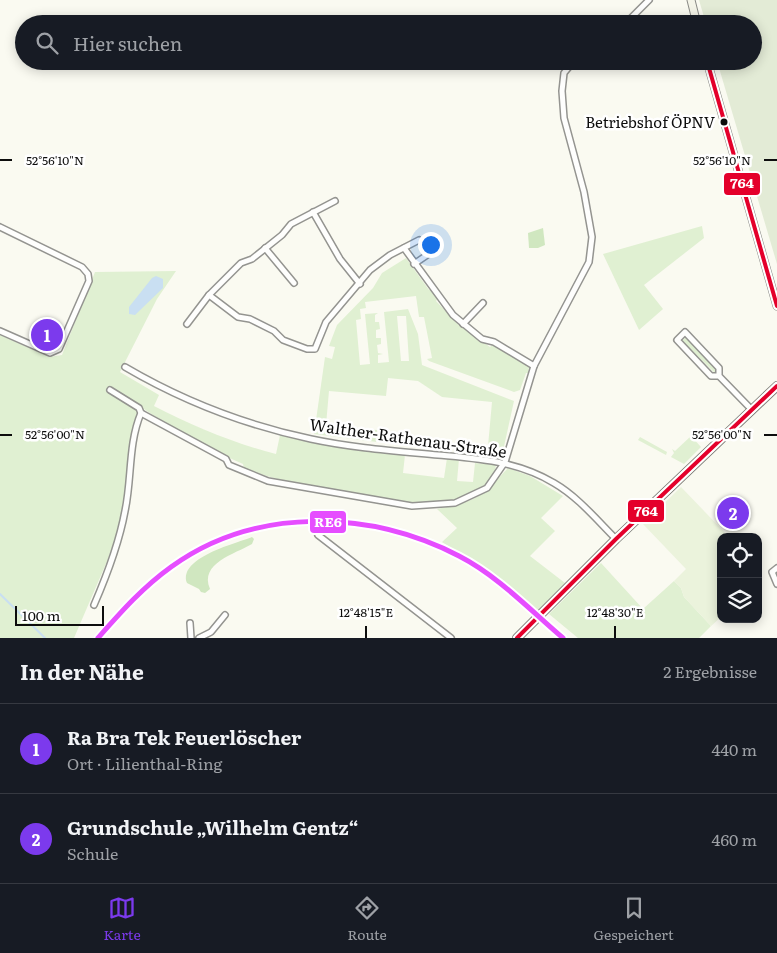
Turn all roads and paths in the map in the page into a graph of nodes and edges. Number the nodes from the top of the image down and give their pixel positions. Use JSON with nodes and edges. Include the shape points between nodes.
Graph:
{"nodes":[{"id":1,"x":649,"y":0,"type":"edge"},
{"id":2,"x":691,"y":0,"type":"edge"},
{"id":3,"x":634,"y":15,"type":"edge"},
{"id":4,"x":695,"y":15,"type":"edge"},
{"id":5,"x":566,"y":70,"type":"edge"},
{"id":6,"x":710,"y":70,"type":"edge"},
{"id":7,"x":335,"y":201,"type":"dead end"},
{"id":8,"x":313,"y":212,"type":"junction"},
{"id":9,"x":0,"y":227,"type":"edge"},
{"id":10,"x":419,"y":240,"type":"dead end"},
{"id":11,"x":265,"y":248,"type":"junction"},
{"id":12,"x":404,"y":248,"type":"junction"},
{"id":13,"x":433,"y":251,"type":"dead end"},
{"id":14,"x":414,"y":264,"type":"junction"},
{"id":15,"x":294,"y":283,"type":"dead end"},
{"id":16,"x":360,"y":284,"type":"junction"},
{"id":17,"x":209,"y":295,"type":"junction"},
{"id":18,"x":483,"y":303,"type":"dead end"},
{"id":19,"x":777,"y":306,"type":"edge"},
{"id":20,"x":187,"y":324,"type":"dead end"},
{"id":21,"x":463,"y":324,"type":"junction"},
{"id":22,"x":0,"y":331,"type":"edge"},
{"id":23,"x":534,"y":366,"type":"junction"},
{"id":24,"x":125,"y":367,"type":"dead end"},
{"id":25,"x":719,"y":376,"type":"junction"},
{"id":26,"x":777,"y":386,"type":"edge"},
{"id":27,"x":110,"y":390,"type":"dead end"},
{"id":28,"x":752,"y":410,"type":"junction"},
{"id":29,"x":141,"y":413,"type":"junction"},
{"id":30,"x":505,"y":462,"type":"junction"},
{"id":31,"x":318,"y":535,"type":"dead end"},
{"id":32,"x":616,"y":539,"type":"junction"},
{"id":33,"x":777,"y":568,"type":"edge"},
{"id":34,"x":777,"y":584,"type":"edge"},
{"id":35,"x":94,"y":605,"type":"dead end"},
{"id":36,"x":225,"y":615,"type":"dead end"},
{"id":37,"x":190,"y":623,"type":"dead end"},
{"id":38,"x":191,"y":638,"type":"edge"},
{"id":39,"x":199,"y":638,"type":"edge"},
{"id":40,"x":451,"y":638,"type":"edge"},
{"id":41,"x":517,"y":638,"type":"edge"}],
"edges":[{"from":1,"to":3,"type":"street"},
{"from":2,"to":4,"type":"main road"},
{"from":5,"to":23,"type":"street","via":[[562,91],[564,118],[584,192],[592,247],[588,268]]},
{"from":6,"to":19,"type":"main road"},
{"from":7,"to":8,"type":"street"},
{"from":8,"to":11,"type":"street","via":[[291,224]]},
{"from":8,"to":16,"type":"street","via":[[340,259]]},
{"from":9,"to":22,"type":"street","via":[[82,267],[89,281],[59,349],[50,354]]},
{"from":10,"to":12,"type":"street"},
{"from":11,"to":15,"type":"street"},
{"from":11,"to":17,"type":"street","via":[[241,263]]},
{"from":12,"to":14,"type":"street"},
{"from":12,"to":16,"type":"street","via":[[377,263]]},
{"from":13,"to":14,"type":"street"},
{"from":14,"to":21,"type":"street","via":[[445,307]]},
{"from":16,"to":17,"type":"street","via":[[326,322],[315,348],[307,349],[283,340],[274,331],[250,319],[238,317]]},
{"from":17,"to":20,"type":"street"},
{"from":18,"to":21,"type":"street"},
{"from":21,"to":23,"type":"street","via":[[482,339],[494,342]]},
{"from":23,"to":30,"type":"street"},
{"from":24,"to":30,"type":"street","name":"Walther-Rathenau-Straße","via":[[195,404],[311,439]]},
{"from":25,"to":25,"type":"street","via":[[720,368],[685,332],[677,340],[710,376]]},
{"from":25,"to":28,"type":"street"},
{"from":26,"to":28,"type":"main road"},
{"from":27,"to":29,"type":"street","via":[[140,408]]},
{"from":28,"to":32,"type":"main road"},
{"from":29,"to":30,"type":"street","via":[[226,459],[229,464],[268,481],[412,506],[455,503],[471,497],[487,488]]},
{"from":29,"to":35,"type":"street","via":[[133,438],[126,510]]},
{"from":30,"to":32,"type":"street","name":"Walther-Rathenau-Straße","via":[[555,483],[582,504]]},
{"from":31,"to":40,"type":"street"},
{"from":32,"to":41,"type":"main road"},
{"from":33,"to":34,"type":"street","via":[[772,572]]},
{"from":36,"to":39,"type":"street","via":[[211,632]]},
{"from":37,"to":38,"type":"street"}]}
